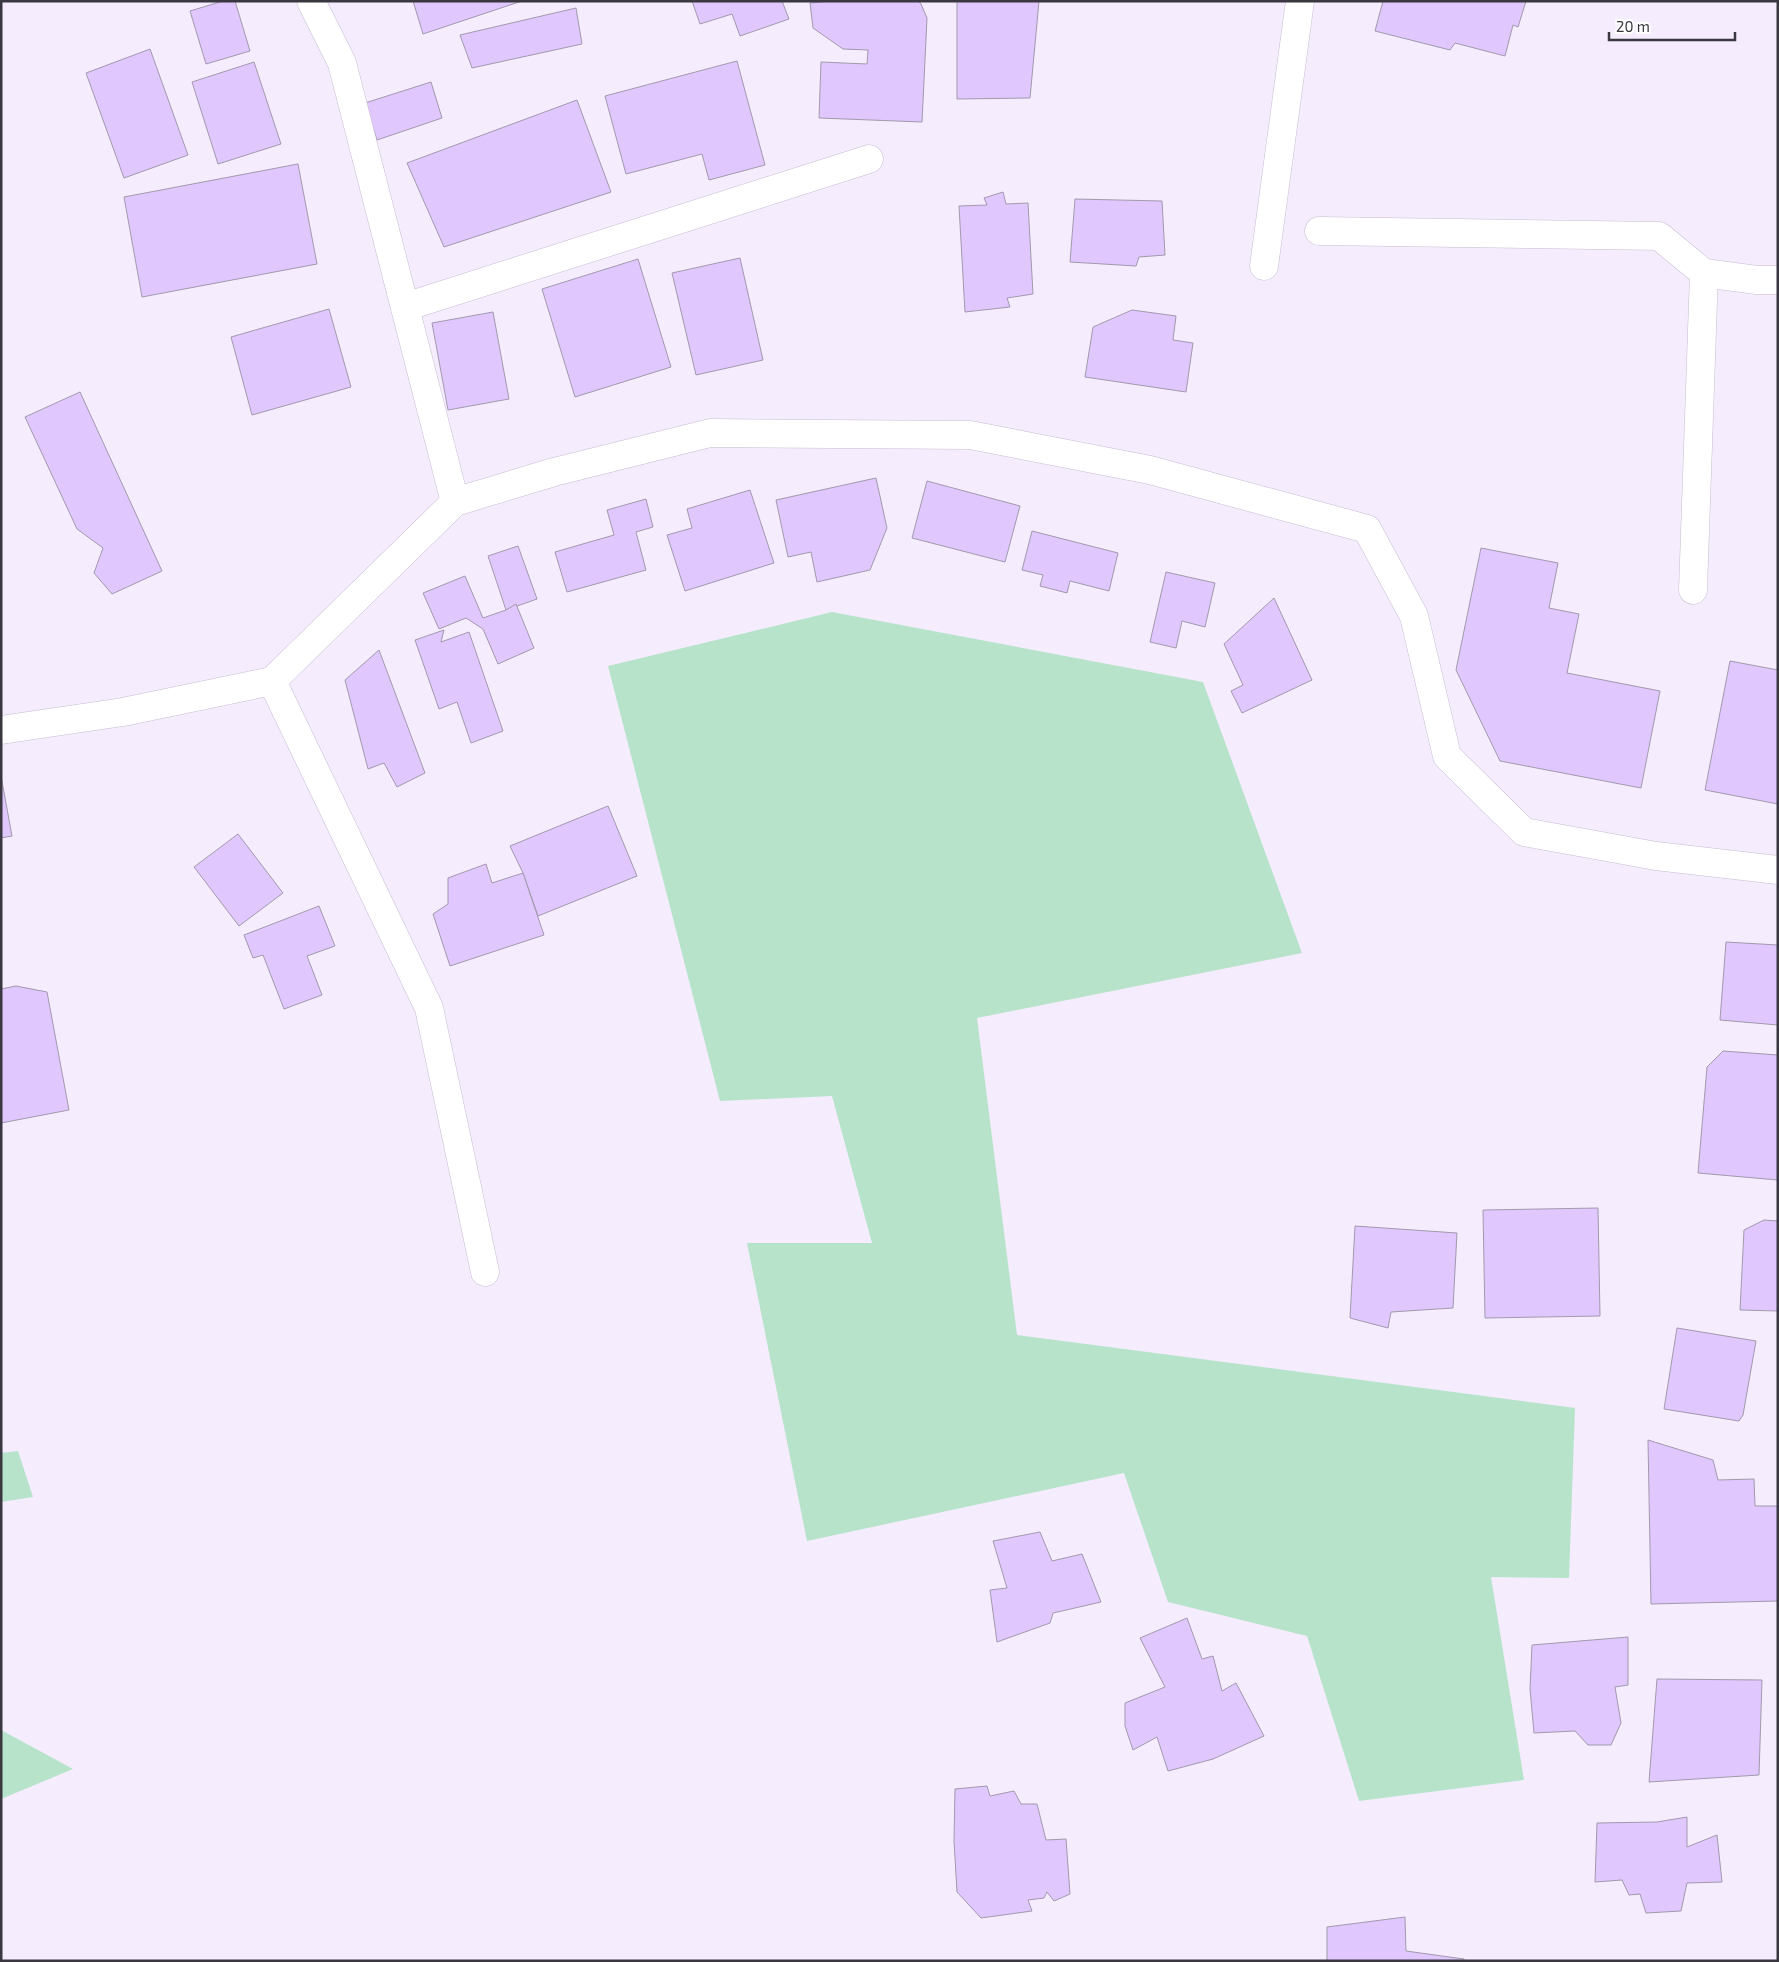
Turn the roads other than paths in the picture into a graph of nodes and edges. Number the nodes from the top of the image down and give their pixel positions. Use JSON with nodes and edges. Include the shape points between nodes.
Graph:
{"nodes":[{"id":1,"x":310,"y":1,"type":"edge"},
{"id":2,"x":1300,"y":1,"type":"edge"},
{"id":3,"x":868,"y":160,"type":"dead end"},
{"id":4,"x":1319,"y":231,"type":"dead end"},
{"id":5,"x":1264,"y":266,"type":"dead end"},
{"id":6,"x":1704,"y":273,"type":"junction"},
{"id":7,"x":1778,"y":280,"type":"edge"},
{"id":8,"x":405,"y":307,"type":"junction"},
{"id":9,"x":456,"y":502,"type":"junction"},
{"id":10,"x":1693,"y":590,"type":"dead end"},
{"id":11,"x":272,"y":682,"type":"junction"},
{"id":12,"x":1,"y":730,"type":"edge"},
{"id":13,"x":1778,"y":870,"type":"edge"},
{"id":14,"x":485,"y":1272,"type":"dead end"}],
"edges":[{"from":1,"to":8,"type":"street","via":[[342,63]]},
{"from":2,"to":5,"type":"street"},
{"from":3,"to":8,"type":"street"},
{"from":4,"to":6,"type":"street","via":[[1659,236]]},
{"from":6,"to":7,"type":"street"},
{"from":6,"to":10,"type":"street"},
{"from":8,"to":9,"type":"street"},
{"from":9,"to":11,"type":"street"},
{"from":9,"to":13,"type":"street","via":[[554,472],[710,433],[970,435],[1150,470],[1367,529],[1414,616],[1447,756],[1524,832],[1656,856]]},
{"from":11,"to":12,"type":"street","via":[[123,712]]},
{"from":11,"to":14,"type":"street","via":[[429,1008]]}]}
